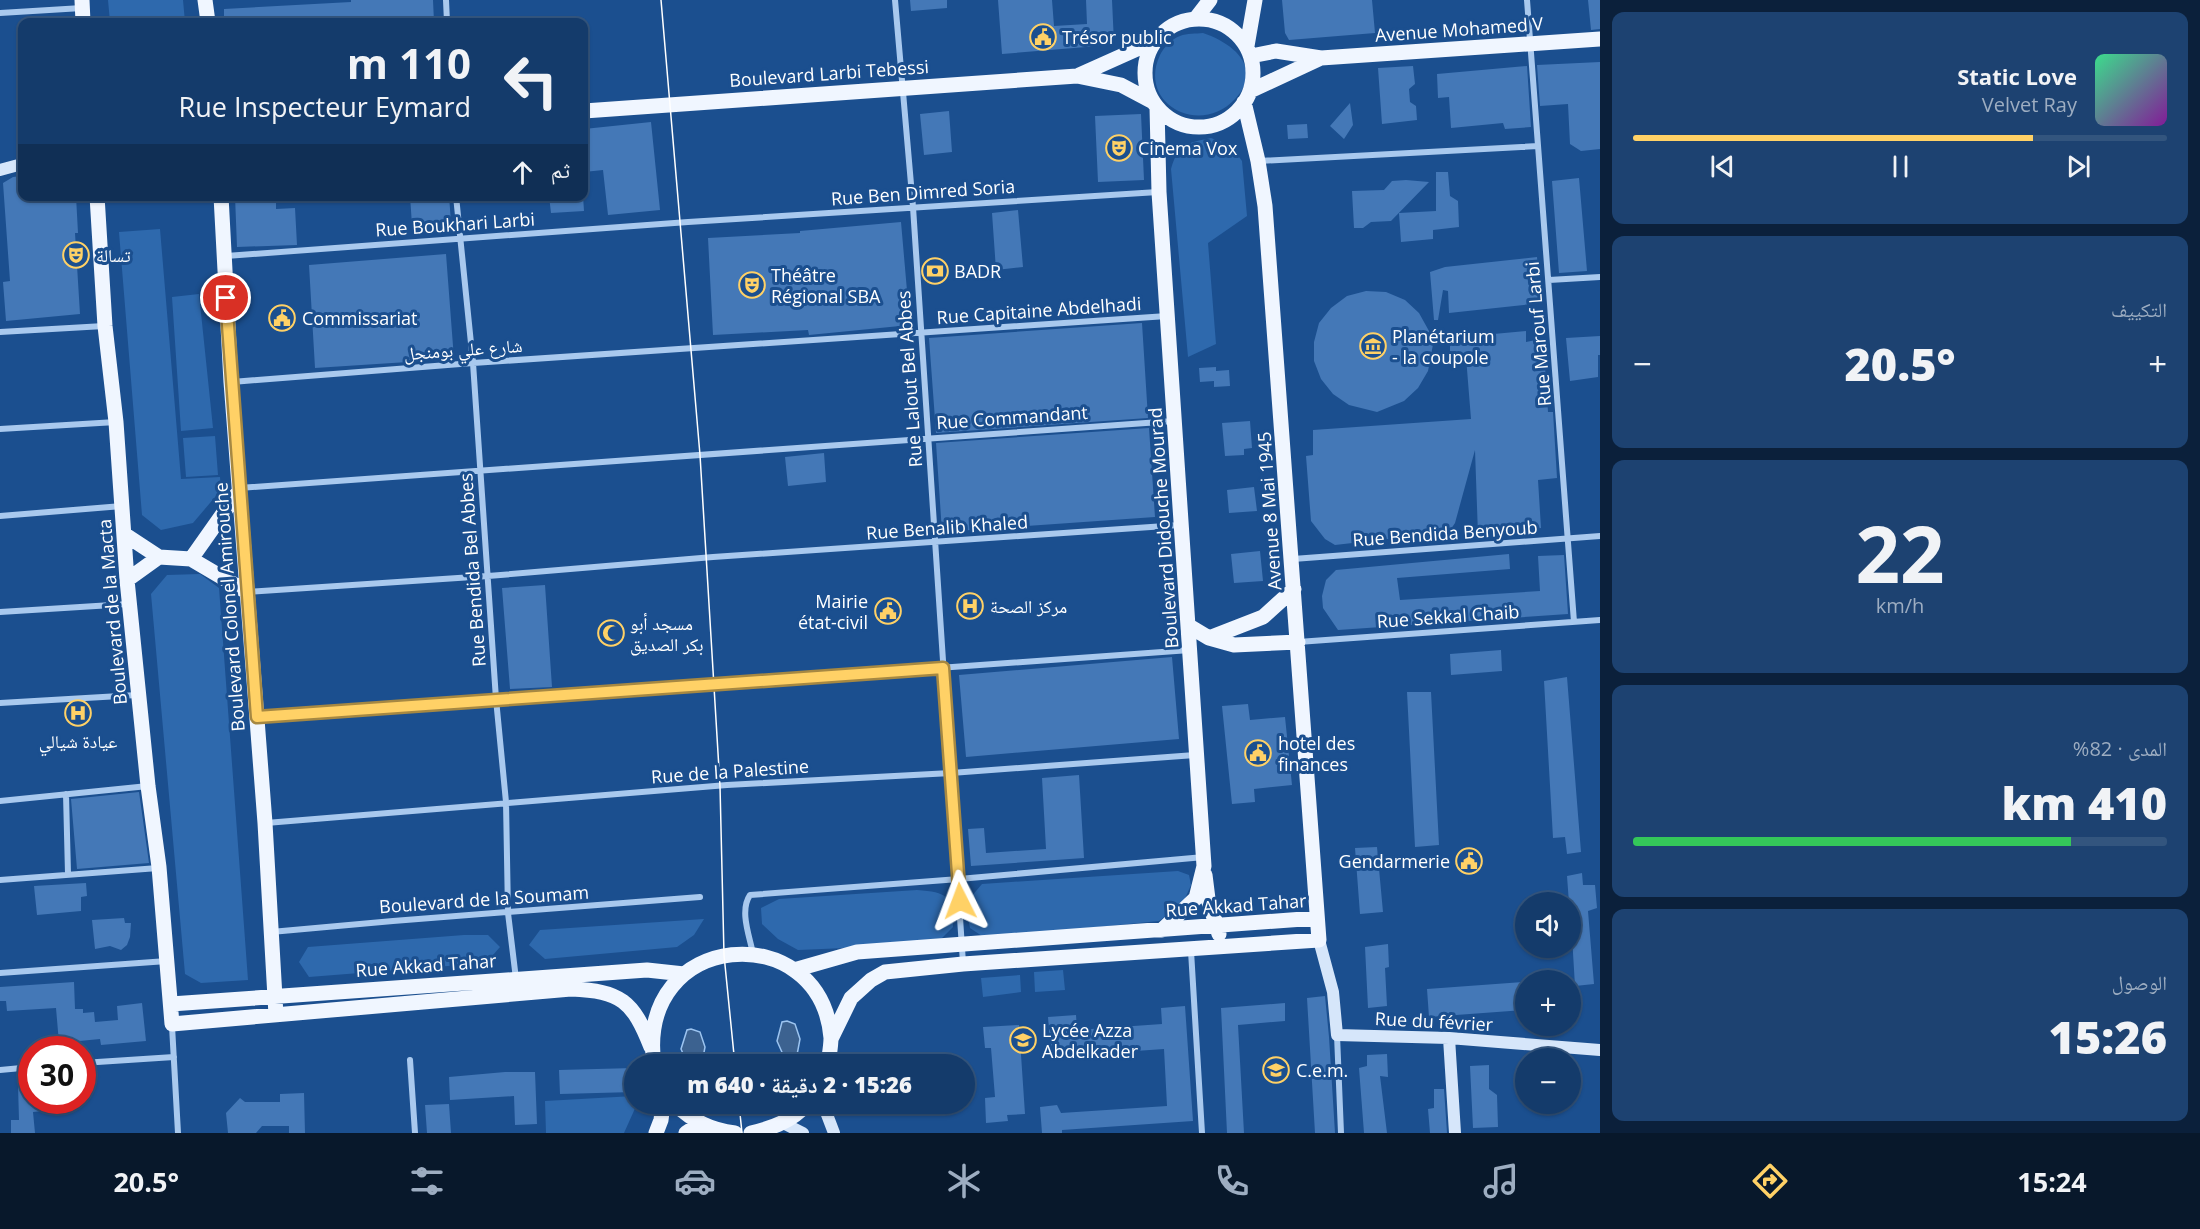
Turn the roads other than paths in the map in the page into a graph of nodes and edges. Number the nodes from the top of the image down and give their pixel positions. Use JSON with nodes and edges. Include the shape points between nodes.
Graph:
{"nodes":[{"id":1,"x":205,"y":0,"type":"edge"},
{"id":2,"x":446,"y":0,"type":"edge"},
{"id":3,"x":895,"y":0,"type":"edge"},
{"id":4,"x":1210,"y":0,"type":"edge"},
{"id":5,"x":1255,"y":0,"type":"edge"},
{"id":6,"x":1527,"y":0,"type":"edge"},
{"id":7,"x":82,"y":10,"type":"edge"},
{"id":8,"x":0,"y":14,"type":"edge"},
{"id":9,"x":207,"y":18,"type":"edge"},
{"id":10,"x":447,"y":18,"type":"edge"},
{"id":11,"x":1196,"y":18,"type":"junction"},
{"id":12,"x":1600,"y":39,"type":"edge"},
{"id":13,"x":1155,"y":41,"type":"junction"},
{"id":14,"x":1529,"y":44,"type":"junction"},
{"id":15,"x":1249,"y":51,"type":"junction"},
{"id":16,"x":1321,"y":58,"type":"junction"},
{"id":17,"x":1077,"y":76,"type":"junction"},
{"id":18,"x":902,"y":87,"type":"junction"},
{"id":19,"x":1247,"y":97,"type":"junction"},
{"id":20,"x":1155,"y":104,"type":"junction"},
{"id":21,"x":588,"y":111,"type":"edge"},
{"id":22,"x":1538,"y":146,"type":"junction"},
{"id":23,"x":1258,"y":161,"type":"junction"},
{"id":24,"x":18,"y":165,"type":"edge"},
{"id":25,"x":0,"y":170,"type":"edge"},
{"id":26,"x":1159,"y":192,"type":"junction"},
{"id":27,"x":97,"y":201,"type":"edge"},
{"id":28,"x":221,"y":201,"type":"edge"},
{"id":29,"x":456,"y":201,"type":"edge"},
{"id":30,"x":913,"y":207,"type":"junction"},
{"id":31,"x":688,"y":222,"type":"joint"},
{"id":32,"x":459,"y":239,"type":"junction"},
{"id":33,"x":223,"y":257,"type":"junction"},
{"id":34,"x":1600,"y":277,"type":"edge"},
{"id":35,"x":1549,"y":280,"type":"junction"},
{"id":36,"x":1168,"y":316,"type":"junction"},
{"id":37,"x":105,"y":326,"type":"junction"},
{"id":38,"x":0,"y":332,"type":"edge"},
{"id":39,"x":921,"y":333,"type":"junction"},
{"id":40,"x":697,"y":348,"type":"joint"},
{"id":41,"x":473,"y":363,"type":"junction"},
{"id":42,"x":231,"y":382,"type":"junction"},
{"id":43,"x":1175,"y":421,"type":"junction"},
{"id":44,"x":116,"y":422,"type":"junction"},
{"id":45,"x":0,"y":429,"type":"edge"},
{"id":46,"x":928,"y":439,"type":"junction"},
{"id":47,"x":479,"y":471,"type":"junction"},
{"id":48,"x":239,"y":490,"type":"junction"},
{"id":49,"x":122,"y":506,"type":"junction"},
{"id":50,"x":0,"y":516,"type":"edge"},
{"id":51,"x":1182,"y":525,"type":"junction"},
{"id":52,"x":124,"y":534,"type":"junction"},
{"id":53,"x":1600,"y":536,"type":"edge"},
{"id":54,"x":1569,"y":539,"type":"junction"},
{"id":55,"x":936,"y":543,"type":"junction"},
{"id":56,"x":159,"y":557,"type":"junction"},
{"id":57,"x":191,"y":559,"type":"junction"},
{"id":58,"x":1292,"y":559,"type":"junction"},
{"id":59,"x":488,"y":576,"type":"junction"},
{"id":60,"x":127,"y":580,"type":"junction"},
{"id":61,"x":1294,"y":589,"type":"junction"},
{"id":62,"x":247,"y":592,"type":"junction"},
{"id":63,"x":130,"y":604,"type":"junction"},
{"id":64,"x":0,"y":612,"type":"edge"},
{"id":65,"x":1600,"y":620,"type":"edge"},
{"id":66,"x":1574,"y":622,"type":"junction"},
{"id":67,"x":1189,"y":626,"type":"junction"},
{"id":68,"x":1209,"y":638,"type":"junction"},
{"id":69,"x":1298,"y":642,"type":"junction"},
{"id":70,"x":1191,"y":650,"type":"junction"},
{"id":71,"x":943,"y":668,"type":"junction"},
{"id":72,"x":140,"y":695,"type":"junction"},
{"id":73,"x":496,"y":699,"type":"junction"},
{"id":74,"x":0,"y":703,"type":"edge"},
{"id":75,"x":257,"y":717,"type":"junction"},
{"id":76,"x":1198,"y":755,"type":"junction"},
{"id":77,"x":951,"y":773,"type":"junction"},
{"id":78,"x":148,"y":786,"type":"junction"},
{"id":79,"x":66,"y":794,"type":"junction"},
{"id":80,"x":0,"y":801,"type":"edge"},
{"id":81,"x":506,"y":802,"type":"junction"},
{"id":82,"x":265,"y":824,"type":"junction"},
{"id":83,"x":1204,"y":862,"type":"junction"},
{"id":84,"x":159,"y":867,"type":"junction"},
{"id":85,"x":68,"y":874,"type":"junction"},
{"id":86,"x":959,"y":879,"type":"junction"},
{"id":87,"x":0,"y":880,"type":"edge"},
{"id":88,"x":700,"y":897,"type":"dead end"},
{"id":89,"x":1196,"y":898,"type":"junction"},
{"id":90,"x":508,"y":913,"type":"junction"},
{"id":91,"x":1317,"y":918,"type":"junction"},
{"id":92,"x":1215,"y":925,"type":"junction"},
{"id":93,"x":1189,"y":929,"type":"junction"},
{"id":94,"x":1162,"y":930,"type":"junction"},
{"id":95,"x":271,"y":932,"type":"junction"},
{"id":96,"x":1319,"y":940,"type":"junction"},
{"id":97,"x":962,"y":944,"type":"junction"},
{"id":98,"x":1225,"y":946,"type":"junction"},
{"id":99,"x":1191,"y":950,"type":"junction"},
{"id":100,"x":753,"y":954,"type":"junction"},
{"id":101,"x":168,"y":961,"type":"junction"},
{"id":102,"x":963,"y":964,"type":"junction"},
{"id":103,"x":794,"y":970,"type":"junction"},
{"id":104,"x":0,"y":973,"type":"edge"},
{"id":105,"x":684,"y":974,"type":"junction"},
{"id":106,"x":516,"y":986,"type":"junction"},
{"id":107,"x":275,"y":996,"type":"junction"},
{"id":108,"x":171,"y":1004,"type":"junction"},
{"id":109,"x":276,"y":1014,"type":"junction"},
{"id":110,"x":172,"y":1024,"type":"junction"},
{"id":111,"x":1338,"y":1035,"type":"junction"},
{"id":112,"x":1449,"y":1038,"type":"junction"},
{"id":113,"x":831,"y":1039,"type":"junction"},
{"id":114,"x":651,"y":1047,"type":"junction"},
{"id":115,"x":1600,"y":1050,"type":"edge"},
{"id":116,"x":652,"y":1054,"type":"edge"},
{"id":117,"x":829,"y":1054,"type":"edge"},
{"id":118,"x":174,"y":1057,"type":"junction"},
{"id":119,"x":410,"y":1060,"type":"dead end"},
{"id":120,"x":96,"y":1063,"type":"edge"},
{"id":121,"x":18,"y":1068,"type":"edge"},
{"id":122,"x":0,"y":1070,"type":"edge"},
{"id":123,"x":662,"y":1114,"type":"edge"},
{"id":124,"x":686,"y":1114,"type":"edge"},
{"id":125,"x":794,"y":1114,"type":"edge"},
{"id":126,"x":827,"y":1114,"type":"edge"},
{"id":127,"x":775,"y":1128,"type":"edge"},
{"id":128,"x":721,"y":1131,"type":"edge"},
{"id":129,"x":178,"y":1133,"type":"edge"},
{"id":130,"x":415,"y":1133,"type":"edge"},
{"id":131,"x":656,"y":1133,"type":"edge"},
{"id":132,"x":686,"y":1133,"type":"edge"},
{"id":133,"x":751,"y":1133,"type":"edge"},
{"id":134,"x":803,"y":1133,"type":"edge"},
{"id":135,"x":834,"y":1133,"type":"edge"},
{"id":136,"x":1202,"y":1133,"type":"edge"},
{"id":137,"x":1341,"y":1133,"type":"edge"},
{"id":138,"x":1455,"y":1133,"type":"edge"}],
"edges":[{"from":1,"to":9,"type":"main road"},
{"from":2,"to":10,"type":"street"},
{"from":3,"to":18,"type":"street","name":"Rue Lalout Bel Abbes"},
{"from":4,"to":11,"type":"main road"},
{"from":5,"to":15,"type":"main road"},
{"from":6,"to":14,"type":"street","name":"Rue Marouf Larbi"},
{"from":7,"to":8,"type":"street"},
{"from":11,"to":13,"type":"main road","via":[[1167,29]]},
{"from":11,"to":15,"type":"main road","via":[[1220,22],[1240,36]]},
{"from":12,"to":14,"type":"main road","name":"Avenue Mohamed V"},
{"from":13,"to":17,"type":"main road"},
{"from":13,"to":20,"type":"main road","via":[[1145,71]]},
{"from":14,"to":16,"type":"main road","name":"Avenue Mohamed V"},
{"from":14,"to":22,"type":"street","name":"Rue Marouf Larbi"},
{"from":15,"to":16,"type":"main road"},
{"from":15,"to":19,"type":"main road","via":[[1253,74]]},
{"from":16,"to":19,"type":"main road"},
{"from":17,"to":18,"type":"main road","name":"Boulevard Larbi Tebessi"},
{"from":17,"to":20,"type":"main road","via":[[1121,85]]},
{"from":18,"to":21,"type":"main road","name":"Boulevard Larbi Tebessi"},
{"from":18,"to":30,"type":"street","name":"Rue Lalout Bel Abbes"},
{"from":19,"to":20,"type":"main road","via":[[1224,121],[1204,127],[1183,125]]},
{"from":19,"to":23,"type":"main road","name":"Avenue 8 Mai 1945"},
{"from":20,"to":26,"type":"main road","name":"Boulevard Didouche Mourad"},
{"from":22,"to":23,"type":"street"},
{"from":22,"to":35,"type":"street","name":"Rue Marouf Larbi"},
{"from":23,"to":58,"type":"main road","name":"Avenue 8 Mai 1945","via":[[1265,206]]},
{"from":24,"to":25,"type":"street"},
{"from":26,"to":30,"type":"street","name":"Rue Ben Dimred Soria"},
{"from":26,"to":36,"type":"main road","name":"Boulevard Didouche Mourad"},
{"from":27,"to":37,"type":"main road","name":"Boulevard de la Macta"},
{"from":28,"to":33,"type":"main road","name":"Boulevard Colonel Amirouche"},
{"from":29,"to":32,"type":"street","name":"Rue Bendida Bel Abbes"},
{"from":30,"to":31,"type":"street","name":"Rue Ben Dimred Soria"},
{"from":30,"to":39,"type":"street","name":"Rue Lalout Bel Abbes"},
{"from":31,"to":32,"type":"street","name":"Rue Boukhari Larbi"},
{"from":32,"to":33,"type":"street","name":"Rue Boukhari Larbi"},
{"from":32,"to":41,"type":"street","name":"Rue Bendida Bel Abbes"},
{"from":33,"to":42,"type":"main road","name":"Boulevard Colonel Amirouche"},
{"from":34,"to":35,"type":"street"},
{"from":35,"to":54,"type":"street","name":"Rue Marouf Larbi"},
{"from":36,"to":39,"type":"street","name":"Rue Capitaine Abdelhadi"},
{"from":36,"to":43,"type":"main road","name":"Boulevard Didouche Mourad"},
{"from":37,"to":38,"type":"street"},
{"from":37,"to":44,"type":"main road","name":"Boulevard de la Macta"},
{"from":39,"to":40,"type":"street","name":"Rue Capitaine Abdelhadi"},
{"from":39,"to":46,"type":"street","name":"Rue Lalout Bel Abbes"},
{"from":40,"to":41,"type":"street","name":"شارع علي بومنجل"},
{"from":41,"to":42,"type":"street","name":"شارع علي بومنجل"},
{"from":41,"to":47,"type":"street","name":"Rue Bendida Bel Abbes"},
{"from":42,"to":48,"type":"main road","name":"Boulevard Colonel Amirouche"},
{"from":43,"to":46,"type":"street","name":"Rue Commandant"},
{"from":43,"to":51,"type":"main road","name":"Boulevard Didouche Mourad"},
{"from":44,"to":45,"type":"street"},
{"from":44,"to":49,"type":"main road","name":"Boulevard de la Macta"},
{"from":46,"to":47,"type":"street","name":"Rue Commandant"},
{"from":46,"to":55,"type":"street","name":"Rue Lalout Bel Abbes"},
{"from":47,"to":48,"type":"street","name":"Rue Commandant"},
{"from":47,"to":59,"type":"street","name":"Rue Bendida Bel Abbes"},
{"from":48,"to":57,"type":"main road"},
{"from":48,"to":62,"type":"main road","name":"Boulevard Colonel Amirouche"},
{"from":49,"to":50,"type":"street"},
{"from":49,"to":52,"type":"main road","name":"Boulevard de la Macta"},
{"from":51,"to":55,"type":"street","name":"Rue Benalib Khaled"},
{"from":51,"to":67,"type":"main road","name":"Boulevard Didouche Mourad"},
{"from":52,"to":56,"type":"main road"},
{"from":52,"to":60,"type":"main road","name":"Boulevard de la Macta"},
{"from":53,"to":54,"type":"street","name":"Rue Bendida Benyoub"},
{"from":54,"to":58,"type":"street","name":"Rue Bendida Benyoub"},
{"from":54,"to":66,"type":"street","name":"Rue Marouf Larbi"},
{"from":55,"to":59,"type":"street","name":"Rue Benalib Khaled"},
{"from":55,"to":71,"type":"street","name":"Rue Lalout Bel Abbes"},
{"from":56,"to":57,"type":"main road"},
{"from":56,"to":60,"type":"main road"},
{"from":57,"to":62,"type":"main road"},
{"from":58,"to":61,"type":"main road","name":"Avenue 8 Mai 1945"},
{"from":59,"to":62,"type":"street","name":"Rue Benalib Khaled"},
{"from":59,"to":73,"type":"street","name":"Rue Bendida Bel Abbes"},
{"from":60,"to":63,"type":"main road","name":"Boulevard de la Macta"},
{"from":61,"to":68,"type":"main road","via":[[1263,617]]},
{"from":61,"to":69,"type":"main road","name":"Avenue 8 Mai 1945"},
{"from":62,"to":75,"type":"main road","name":"Boulevard Colonel Amirouche"},
{"from":63,"to":64,"type":"street"},
{"from":63,"to":72,"type":"main road","name":"Boulevard de la Macta"},
{"from":65,"to":66,"type":"street","name":"Rue Sekkal Chaib"},
{"from":66,"to":69,"type":"street","name":"Rue Sekkal Chaib"},
{"from":67,"to":68,"type":"main road"},
{"from":67,"to":70,"type":"main road","name":"Boulevard Didouche Mourad"},
{"from":68,"to":69,"type":"main road","via":[[1234,645]]},
{"from":69,"to":91,"type":"main road","name":"Avenue 8 Mai 1945"},
{"from":70,"to":71,"type":"street"},
{"from":70,"to":76,"type":"main road","name":"Boulevard Didouche Mourad"},
{"from":71,"to":73,"type":"street"},
{"from":71,"to":77,"type":"street","name":"Rue Lalout Bel Abbes"},
{"from":72,"to":74,"type":"street"},
{"from":72,"to":78,"type":"main road","name":"Boulevard de la Macta"},
{"from":73,"to":75,"type":"street"},
{"from":73,"to":81,"type":"street","name":"Rue Bendida Bel Abbes"},
{"from":75,"to":82,"type":"main road","name":"Boulevard Colonel Amirouche"},
{"from":76,"to":77,"type":"street","name":"Rue de la Palestine"},
{"from":76,"to":83,"type":"main road","name":"Boulevard Didouche Mourad"},
{"from":77,"to":81,"type":"street","name":"Rue de la Palestine"},
{"from":77,"to":86,"type":"street","name":"Rue Lalout Bel Abbes"},
{"from":78,"to":79,"type":"street"},
{"from":78,"to":84,"type":"main road","name":"Boulevard de la Macta"},
{"from":79,"to":80,"type":"street"},
{"from":79,"to":85,"type":"street"},
{"from":81,"to":82,"type":"street","name":"Rue de la Palestine"},
{"from":81,"to":90,"type":"street","name":"Rue Bendida Bel Abbes"},
{"from":82,"to":95,"type":"main road","name":"Boulevard Colonel Amirouche"},
{"from":83,"to":86,"type":"street"},
{"from":83,"to":89,"type":"main road","name":"Boulevard Didouche Mourad"},
{"from":83,"to":92,"type":"main road"},
{"from":84,"to":85,"type":"street"},
{"from":84,"to":101,"type":"main road","name":"Boulevard de la Macta"},
{"from":85,"to":87,"type":"street"},
{"from":86,"to":97,"type":"street","name":"Rue Lalout Bel Abbes"},
{"from":86,"to":100,"type":"street","via":[[750,895],[746,900],[746,924]]},
{"from":88,"to":90,"type":"street","name":"Boulevard de la Soumam"},
{"from":89,"to":93,"type":"main road","name":"Boulevard Didouche Mourad"},
{"from":89,"to":94,"type":"main road"},
{"from":90,"to":95,"type":"street","name":"Boulevard de la Soumam"},
{"from":90,"to":106,"type":"street","name":"Rue Bendida Bel Abbes"},
{"from":91,"to":92,"type":"main road","name":"Rue Akkad Tahar"},
{"from":91,"to":96,"type":"main road","name":"Rue Akkad Tahar"},
{"from":92,"to":93,"type":"main road","name":"Rue Akkad Tahar"},
{"from":92,"to":98,"type":"main road"},
{"from":93,"to":94,"type":"main road","name":"Rue Akkad Tahar"},
{"from":93,"to":99,"type":"main road","name":"Boulevard Didouche Mourad"},
{"from":94,"to":97,"type":"main road","name":"Rue Akkad Tahar"},
{"from":95,"to":107,"type":"main road","name":"Boulevard Colonel Amirouche"},
{"from":96,"to":98,"type":"main road"},
{"from":96,"to":111,"type":"street","via":[[1333,992]]},
{"from":97,"to":102,"type":"street","name":"Rue Lalout Bel Abbes"},
{"from":97,"to":103,"type":"main road","name":"Rue Akkad Tahar","via":[[857,952]]},
{"from":98,"to":99,"type":"main road"},
{"from":99,"to":102,"type":"main road"},
{"from":99,"to":136,"type":"street"},
{"from":100,"to":103,"type":"main road"},
{"from":100,"to":105,"type":"main road","via":[[724,955]]},
{"from":101,"to":104,"type":"street"},
{"from":101,"to":108,"type":"main road","name":"Boulevard de la Macta"},
{"from":102,"to":113,"type":"main road","via":[[885,972],[851,998]]},
{"from":103,"to":113,"type":"main road","via":[[820,1000]]},
{"from":105,"to":106,"type":"main road","name":"Rue Akkad Tahar","via":[[647,970]]},
{"from":105,"to":114,"type":"main road","via":[[659,1006]]},
{"from":106,"to":107,"type":"main road","name":"Rue Akkad Tahar"},
{"from":106,"to":109,"type":"main road","name":"Rue Akkad Tahar"},
{"from":106,"to":114,"type":"main road","name":"Rue Akkad Tahar","via":[[608,993],[640,1018]]},
{"from":107,"to":108,"type":"main road","name":"Rue Akkad Tahar"},
{"from":107,"to":109,"type":"main road","name":"Boulevard Colonel Amirouche"},
{"from":108,"to":110,"type":"main road","name":"Boulevard de la Macta"},
{"from":109,"to":110,"type":"main road","name":"Rue Akkad Tahar"},
{"from":110,"to":118,"type":"street"},
{"from":111,"to":112,"type":"street","name":"Rue du février"},
{"from":111,"to":137,"type":"street"},
{"from":112,"to":115,"type":"street","name":"Rue du février"},
{"from":112,"to":138,"type":"street"},
{"from":113,"to":117,"type":"main road"},
{"from":114,"to":116,"type":"main road"},
{"from":118,"to":120,"type":"street"},
{"from":118,"to":129,"type":"street"},
{"from":119,"to":130,"type":"street"},
{"from":121,"to":122,"type":"street"},
{"from":123,"to":131,"type":"main road"},
{"from":124,"to":128,"type":"main road"},
{"from":125,"to":127,"type":"main road"},
{"from":126,"to":135,"type":"street"},
{"from":127,"to":133,"type":"main road"},
{"from":127,"to":134,"type":"street"},
{"from":128,"to":132,"type":"main road","via":[[696,1127]]}]}
